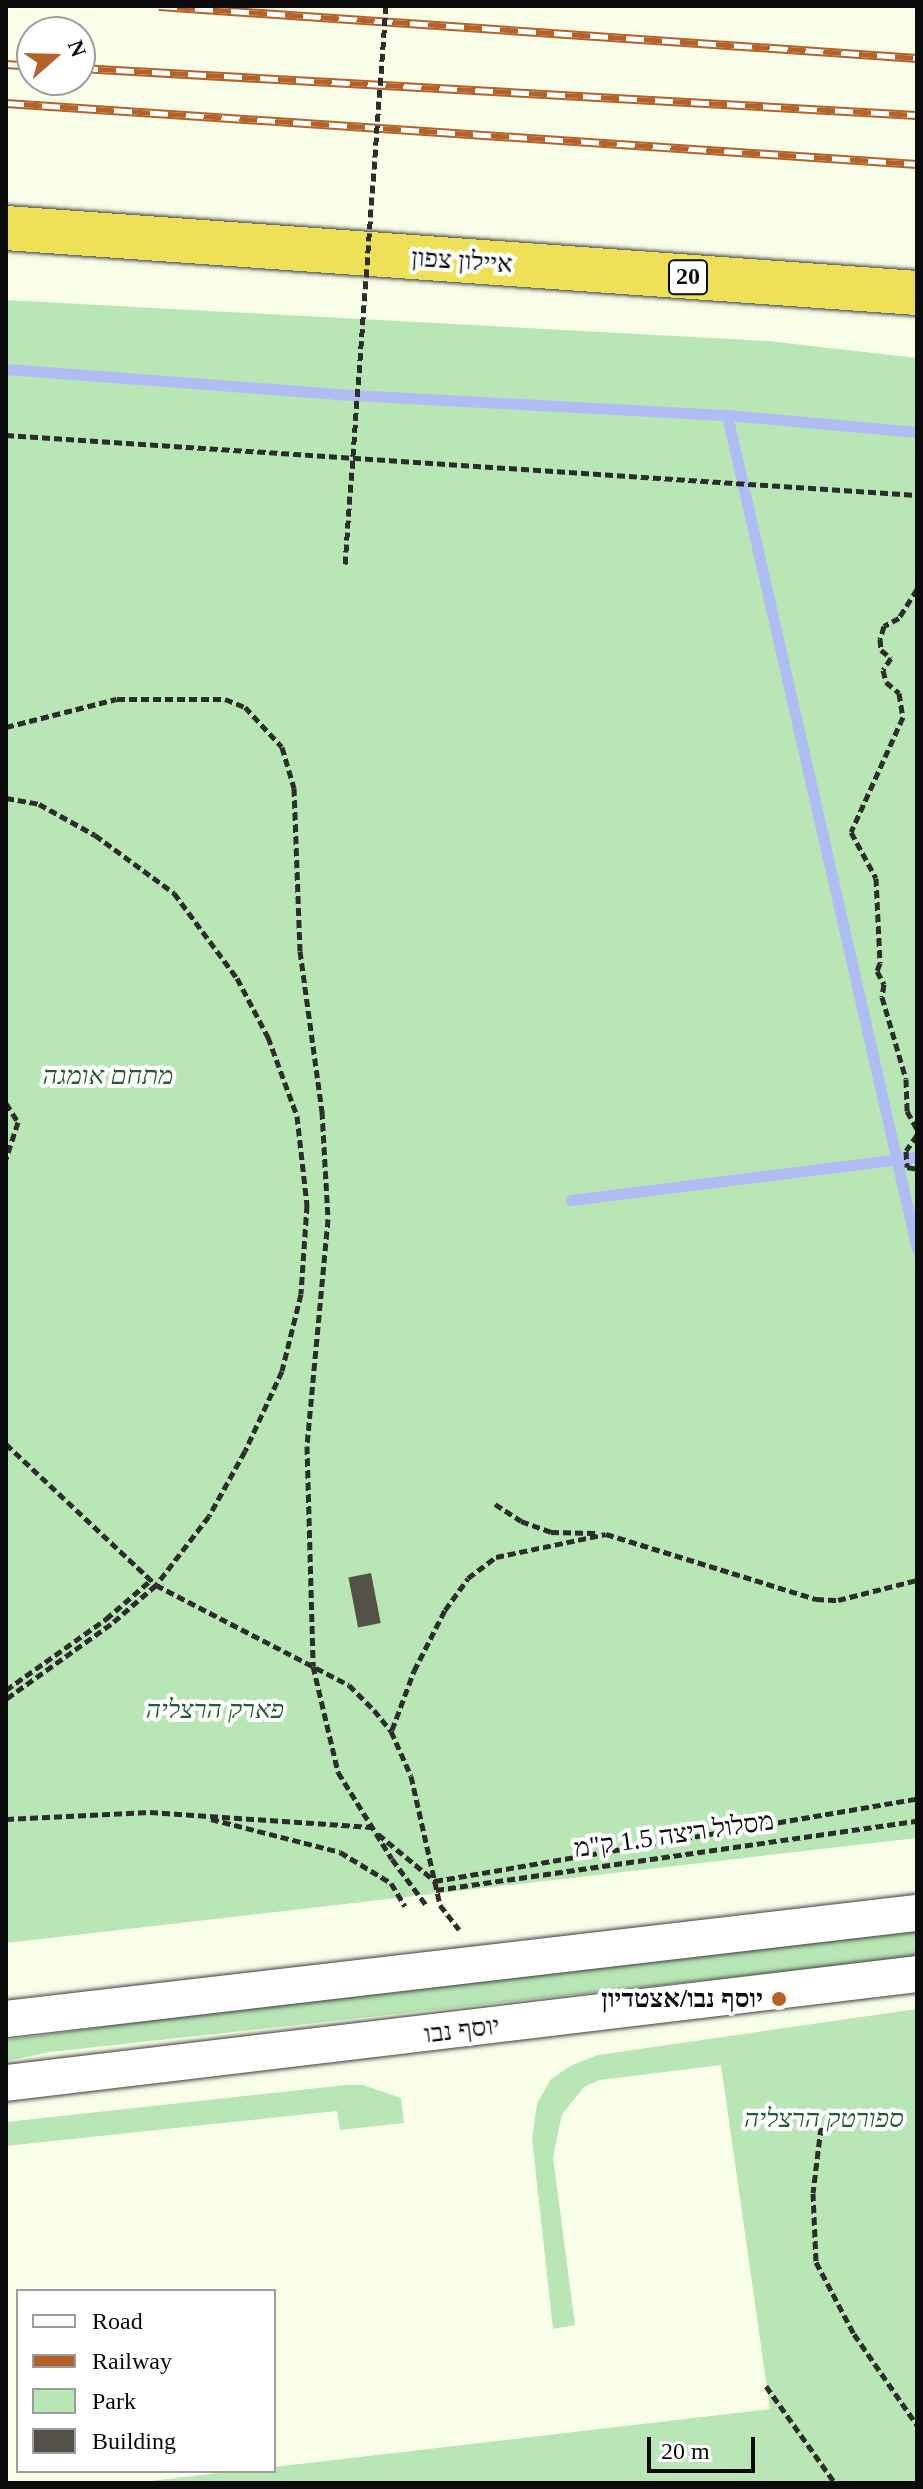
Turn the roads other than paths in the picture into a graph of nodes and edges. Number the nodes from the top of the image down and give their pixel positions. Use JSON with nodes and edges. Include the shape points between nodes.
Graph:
{"nodes":[{"id":1,"x":6,"y":228,"type":"edge"},
{"id":2,"x":917,"y":293,"type":"edge"},
{"id":3,"x":917,"y":1913,"type":"edge"},
{"id":4,"x":917,"y":1974,"type":"edge"},
{"id":5,"x":6,"y":2019,"type":"edge"},
{"id":6,"x":6,"y":2083,"type":"edge"}],
"edges":[{"from":1,"to":2,"type":"highway","name":"איילון צפון","number":"20"},
{"from":3,"to":5,"type":"street"},
{"from":4,"to":6,"type":"street","name":"יוסף נבו"}]}
